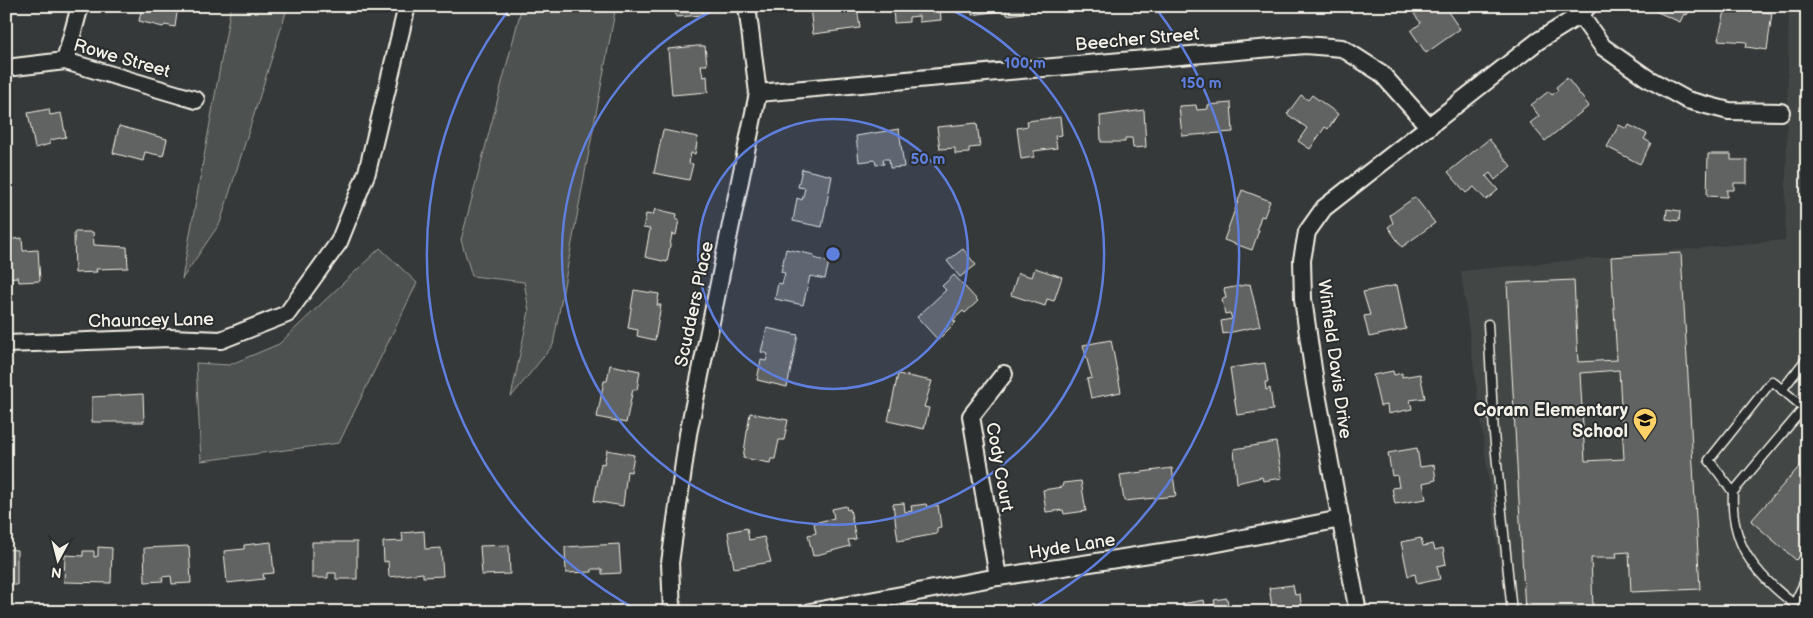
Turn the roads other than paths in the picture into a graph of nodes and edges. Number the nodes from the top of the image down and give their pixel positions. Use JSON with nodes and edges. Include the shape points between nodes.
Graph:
{"nodes":[{"id":1,"x":80,"y":6,"type":"edge"},
{"id":2,"x":406,"y":6,"type":"edge"},
{"id":3,"x":747,"y":6,"type":"edge"},
{"id":4,"x":1584,"y":11,"type":"edge"},
{"id":5,"x":66,"y":61,"type":"junction"},
{"id":6,"x":6,"y":68,"type":"edge"},
{"id":7,"x":758,"y":94,"type":"junction"},
{"id":8,"x":196,"y":100,"type":"dead end"},
{"id":9,"x":1782,"y":112,"type":"dead end"},
{"id":10,"x":1429,"y":126,"type":"junction"},
{"id":11,"x":1488,"y":324,"type":"dead end"},
{"id":12,"x":6,"y":344,"type":"edge"},
{"id":13,"x":1807,"y":358,"type":"edge"},
{"id":14,"x":1004,"y":374,"type":"dead end"},
{"id":15,"x":1782,"y":390,"type":"junction"},
{"id":16,"x":1733,"y":492,"type":"junction"},
{"id":17,"x":1341,"y":519,"type":"junction"},
{"id":18,"x":998,"y":577,"type":"junction"},
{"id":19,"x":1807,"y":577,"type":"edge"},
{"id":20,"x":1794,"y":608,"type":"edge"},
{"id":21,"x":672,"y":612,"type":"edge"},
{"id":22,"x":810,"y":612,"type":"edge"},
{"id":23,"x":1358,"y":612,"type":"edge"},
{"id":24,"x":1512,"y":612,"type":"edge"}],
"edges":[{"from":1,"to":5,"type":"street"},
{"from":2,"to":12,"type":"street","name":"Chauncey Lane","via":[[367,172],[339,242],[287,314],[221,340],[170,338]]},
{"from":3,"to":7,"type":"street","name":"Scudders Place"},
{"from":4,"to":9,"type":"street","via":[[1603,47],[1647,78],[1687,100],[1729,111]]},
{"from":4,"to":10,"type":"street","name":"Winfield Davis Drive","via":[[1538,41]]},
{"from":5,"to":6,"type":"street","name":"Rowe Street"},
{"from":5,"to":8,"type":"street","name":"Rowe Street"},
{"from":7,"to":10,"type":"street","name":"Beecher Street","via":[[1305,45],[1342,48],[1381,73]]},
{"from":7,"to":21,"type":"street","name":"Scudders Place","via":[[688,434],[670,562]]},
{"from":10,"to":17,"type":"street","name":"Winfield Davis Drive","via":[[1324,208],[1308,232],[1302,260],[1303,299]]},
{"from":11,"to":24,"type":"lane","via":[[1494,434]]},
{"from":13,"to":15,"type":"lane"},
{"from":14,"to":18,"type":"street","name":"Cody Court","via":[[971,416]]},
{"from":15,"to":16,"type":"lane","via":[[1804,408]]},
{"from":15,"to":16,"type":"lane","via":[[1772,381],[1709,460]]},
{"from":16,"to":20,"type":"lane","via":[[1732,509],[1741,547],[1752,565]]},
{"from":17,"to":18,"type":"street","name":"Hyde Lane","via":[[1202,546]]},
{"from":17,"to":23,"type":"street","name":"Winfield Davis Drive"},
{"from":18,"to":22,"type":"street","name":"Hyde Lane"},
{"from":19,"to":20,"type":"lane"}]}
